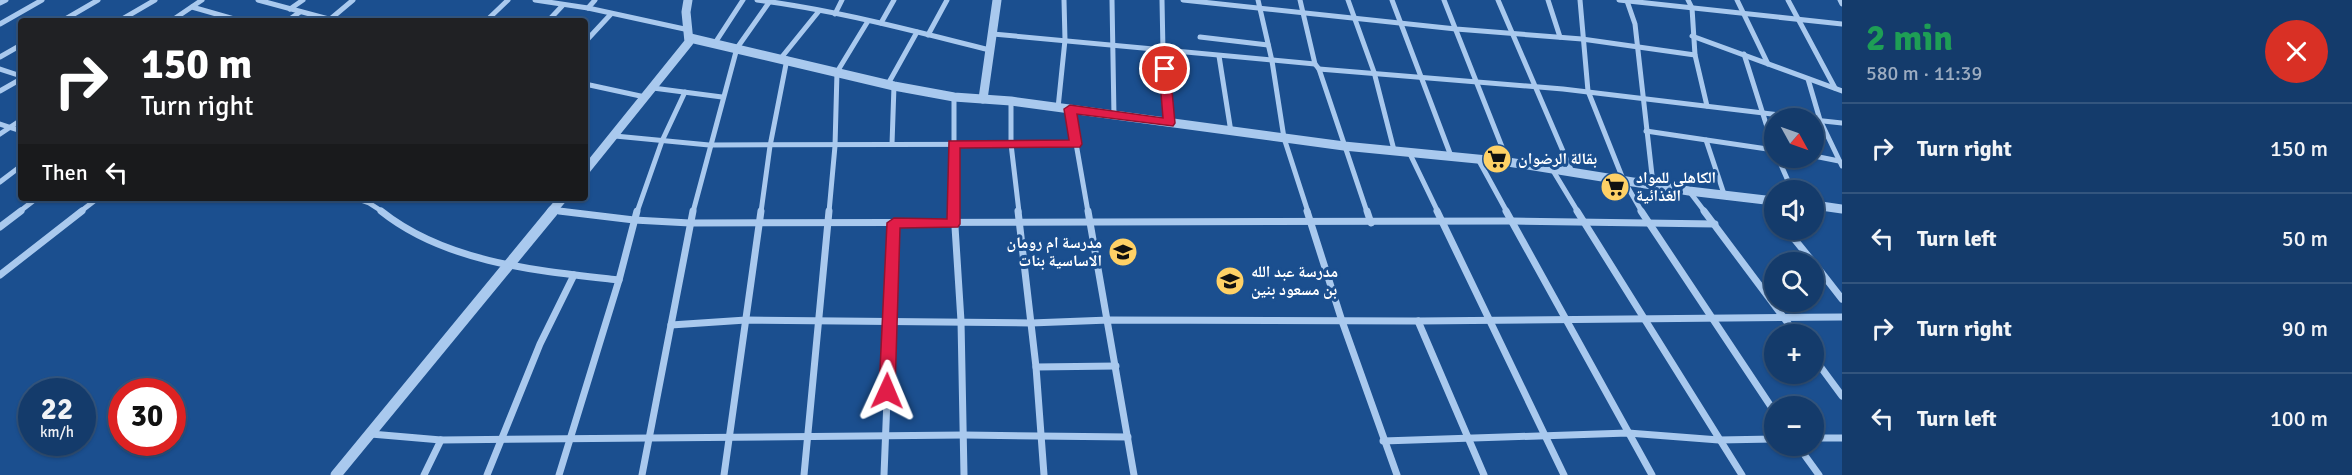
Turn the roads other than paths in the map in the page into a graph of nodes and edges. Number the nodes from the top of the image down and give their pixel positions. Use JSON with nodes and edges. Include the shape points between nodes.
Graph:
{"nodes":[{"id":1,"x":6,"y":0,"type":"edge"},
{"id":2,"x":42,"y":0,"type":"edge"},
{"id":3,"x":155,"y":0,"type":"edge"},
{"id":4,"x":202,"y":0,"type":"edge"},
{"id":5,"x":258,"y":0,"type":"edge"},
{"id":6,"x":303,"y":0,"type":"edge"},
{"id":7,"x":353,"y":0,"type":"edge"},
{"id":8,"x":508,"y":0,"type":"edge"},
{"id":9,"x":536,"y":0,"type":"edge"},
{"id":10,"x":595,"y":0,"type":"edge"},
{"id":11,"x":688,"y":0,"type":"edge"},
{"id":12,"x":743,"y":0,"type":"edge"},
{"id":13,"x":757,"y":0,"type":"edge"},
{"id":14,"x":842,"y":0,"type":"edge"},
{"id":15,"x":894,"y":0,"type":"edge"},
{"id":16,"x":947,"y":0,"type":"edge"},
{"id":17,"x":997,"y":0,"type":"edge"},
{"id":18,"x":1064,"y":0,"type":"edge"},
{"id":19,"x":1112,"y":0,"type":"edge"},
{"id":20,"x":1162,"y":0,"type":"edge"},
{"id":21,"x":1183,"y":0,"type":"edge"},
{"id":22,"x":1258,"y":0,"type":"edge"},
{"id":23,"x":1300,"y":0,"type":"edge"},
{"id":24,"x":1348,"y":0,"type":"edge"},
{"id":25,"x":1392,"y":0,"type":"edge"},
{"id":26,"x":1444,"y":0,"type":"edge"},
{"id":27,"x":1498,"y":0,"type":"edge"},
{"id":28,"x":1548,"y":0,"type":"edge"},
{"id":29,"x":1580,"y":0,"type":"edge"},
{"id":30,"x":1619,"y":0,"type":"edge"},
{"id":31,"x":1688,"y":0,"type":"edge"},
{"id":32,"x":1737,"y":0,"type":"edge"},
{"id":33,"x":1788,"y":0,"type":"edge"},
{"id":34,"x":94,"y":1,"type":"edge"},
{"id":35,"x":770,"y":1,"type":"edge"},
{"id":36,"x":1627,"y":1,"type":"edge"},
{"id":37,"x":1638,"y":1,"type":"edge"},
{"id":38,"x":791,"y":2,"type":"edge"},
{"id":39,"x":1209,"y":2,"type":"edge"},
{"id":40,"x":0,"y":3,"type":"edge"},
{"id":41,"x":563,"y":5,"type":"junction"},
{"id":42,"x":192,"y":7,"type":"junction"},
{"id":43,"x":1692,"y":8,"type":"junction"},
{"id":44,"x":290,"y":9,"type":"junction"},
{"id":45,"x":588,"y":9,"type":"junction"},
{"id":46,"x":1260,"y":9,"type":"junction"},
{"id":47,"x":819,"y":11,"type":"junction"},
{"id":48,"x":300,"y":12,"type":"junction"},
{"id":49,"x":1303,"y":13,"type":"junction"},
{"id":50,"x":1743,"y":13,"type":"junction"},
{"id":51,"x":610,"y":14,"type":"junction"},
{"id":52,"x":835,"y":14,"type":"junction"},
{"id":53,"x":67,"y":18,"type":"edge"},
{"id":54,"x":123,"y":18,"type":"edge"},
{"id":55,"x":176,"y":18,"type":"edge"},
{"id":56,"x":230,"y":18,"type":"edge"},
{"id":57,"x":291,"y":18,"type":"edge"},
{"id":58,"x":323,"y":18,"type":"edge"},
{"id":59,"x":333,"y":18,"type":"edge"},
{"id":60,"x":489,"y":18,"type":"edge"},
{"id":61,"x":551,"y":18,"type":"edge"},
{"id":62,"x":1798,"y":18,"type":"junction"},
{"id":63,"x":1354,"y":19,"type":"junction"},
{"id":64,"x":868,"y":21,"type":"junction"},
{"id":65,"x":881,"y":23,"type":"junction"},
{"id":66,"x":1400,"y":23,"type":"junction"},
{"id":67,"x":0,"y":24,"type":"edge"},
{"id":68,"x":1842,"y":24,"type":"edge"},
{"id":69,"x":1456,"y":29,"type":"junction"},
{"id":70,"x":916,"y":32,"type":"junction"},
{"id":71,"x":690,"y":34,"type":"junction"},
{"id":72,"x":993,"y":34,"type":"junction"},
{"id":73,"x":1511,"y":34,"type":"junction"},
{"id":74,"x":928,"y":35,"type":"junction"},
{"id":75,"x":1692,"y":36,"type":"junction"},
{"id":76,"x":1200,"y":37,"type":"dead end"},
{"id":77,"x":1560,"y":37,"type":"junction"},
{"id":78,"x":588,"y":39,"type":"edge"},
{"id":79,"x":1582,"y":39,"type":"junction"},
{"id":80,"x":1065,"y":40,"type":"junction"},
{"id":81,"x":715,"y":43,"type":"junction"},
{"id":82,"x":1114,"y":45,"type":"junction"},
{"id":83,"x":1268,"y":45,"type":"junction"},
{"id":84,"x":1636,"y":46,"type":"junction"},
{"id":85,"x":18,"y":47,"type":"edge"},
{"id":86,"x":737,"y":48,"type":"junction"},
{"id":87,"x":990,"y":50,"type":"junction"},
{"id":88,"x":1163,"y":51,"type":"junction"},
{"id":89,"x":1744,"y":54,"type":"junction"},
{"id":90,"x":1695,"y":55,"type":"junction"},
{"id":91,"x":1219,"y":56,"type":"junction"},
{"id":92,"x":0,"y":57,"type":"edge"},
{"id":93,"x":784,"y":58,"type":"junction"},
{"id":94,"x":1272,"y":61,"type":"junction"},
{"id":95,"x":1768,"y":63,"type":"junction"},
{"id":96,"x":1317,"y":67,"type":"junction"},
{"id":97,"x":0,"y":69,"type":"edge"},
{"id":98,"x":837,"y":72,"type":"junction"},
{"id":99,"x":1374,"y":72,"type":"junction"},
{"id":100,"x":1420,"y":75,"type":"junction"},
{"id":101,"x":18,"y":76,"type":"edge"},
{"id":102,"x":18,"y":79,"type":"edge"},
{"id":103,"x":1808,"y":79,"type":"junction"},
{"id":104,"x":1477,"y":81,"type":"junction"},
{"id":105,"x":588,"y":85,"type":"edge"},
{"id":106,"x":891,"y":85,"type":"junction"},
{"id":107,"x":1533,"y":86,"type":"junction"},
{"id":108,"x":653,"y":88,"type":"junction"},
{"id":109,"x":1834,"y":88,"type":"junction"},
{"id":110,"x":1588,"y":91,"type":"junction"},
{"id":111,"x":1842,"y":91,"type":"edge"},
{"id":112,"x":0,"y":92,"type":"edge"},
{"id":113,"x":684,"y":92,"type":"junction"},
{"id":114,"x":722,"y":97,"type":"junction"},
{"id":115,"x":954,"y":97,"type":"junction"},
{"id":116,"x":646,"y":98,"type":"junction"},
{"id":117,"x":1642,"y":98,"type":"junction"},
{"id":118,"x":983,"y":99,"type":"junction"},
{"id":119,"x":1011,"y":101,"type":"junction"},
{"id":120,"x":1707,"y":106,"type":"junction"},
{"id":121,"x":1058,"y":108,"type":"junction"},
{"id":122,"x":1814,"y":108,"type":"edge"},
{"id":123,"x":1070,"y":109,"type":"junction"},
{"id":124,"x":1762,"y":112,"type":"junction"},
{"id":125,"x":1114,"y":116,"type":"junction"},
{"id":126,"x":1764,"y":118,"type":"edge"},
{"id":127,"x":1824,"y":121,"type":"edge"},
{"id":128,"x":18,"y":122,"type":"edge"},
{"id":129,"x":1169,"y":123,"type":"junction"},
{"id":130,"x":1842,"y":123,"type":"edge"},
{"id":131,"x":0,"y":124,"type":"edge"},
{"id":132,"x":9,"y":127,"type":"junction"},
{"id":133,"x":18,"y":130,"type":"edge"},
{"id":134,"x":1646,"y":131,"type":"junction"},
{"id":135,"x":1231,"y":132,"type":"junction"},
{"id":136,"x":1824,"y":132,"type":"edge"},
{"id":137,"x":0,"y":134,"type":"edge"},
{"id":138,"x":615,"y":136,"type":"junction"},
{"id":139,"x":1284,"y":138,"type":"junction"},
{"id":140,"x":1706,"y":140,"type":"junction"},
{"id":141,"x":662,"y":141,"type":"junction"},
{"id":142,"x":709,"y":144,"type":"junction"},
{"id":143,"x":892,"y":144,"type":"junction"},
{"id":144,"x":954,"y":144,"type":"junction"},
{"id":145,"x":1011,"y":144,"type":"junction"},
{"id":146,"x":1076,"y":144,"type":"junction"},
{"id":147,"x":770,"y":146,"type":"junction"},
{"id":148,"x":834,"y":146,"type":"junction"},
{"id":149,"x":1344,"y":146,"type":"junction"},
{"id":150,"x":1764,"y":148,"type":"edge"},
{"id":151,"x":1394,"y":150,"type":"junction"},
{"id":152,"x":1409,"y":152,"type":"junction"},
{"id":153,"x":1451,"y":156,"type":"junction"},
{"id":154,"x":1477,"y":158,"type":"junction"},
{"id":155,"x":1824,"y":158,"type":"edge"},
{"id":156,"x":1840,"y":160,"type":"edge"},
{"id":157,"x":1508,"y":162,"type":"junction"},
{"id":158,"x":18,"y":168,"type":"edge"},
{"id":159,"x":588,"y":168,"type":"edge"},
{"id":160,"x":1552,"y":169,"type":"junction"},
{"id":161,"x":1572,"y":172,"type":"junction"},
{"id":162,"x":1623,"y":179,"type":"junction"},
{"id":163,"x":0,"y":182,"type":"edge"},
{"id":164,"x":1653,"y":184,"type":"junction"},
{"id":165,"x":1689,"y":190,"type":"junction"},
{"id":166,"x":1724,"y":194,"type":"junction"},
{"id":167,"x":1763,"y":199,"type":"edge"},
{"id":168,"x":33,"y":201,"type":"edge"},
{"id":169,"x":94,"y":201,"type":"edge"},
{"id":170,"x":362,"y":201,"type":"edge"},
{"id":171,"x":560,"y":201,"type":"edge"},
{"id":172,"x":1824,"y":207,"type":"edge"},
{"id":173,"x":553,"y":210,"type":"junction"},
{"id":174,"x":1841,"y":210,"type":"edge"},
{"id":175,"x":634,"y":220,"type":"junction"},
{"id":176,"x":1440,"y":221,"type":"junction"},
{"id":177,"x":1512,"y":221,"type":"junction"},
{"id":178,"x":1584,"y":221,"type":"junction"},
{"id":179,"x":761,"y":222,"type":"junction"},
{"id":180,"x":828,"y":222,"type":"junction"},
{"id":181,"x":1019,"y":222,"type":"junction"},
{"id":182,"x":1648,"y":222,"type":"junction"},
{"id":183,"x":894,"y":223,"type":"junction"},
{"id":184,"x":1090,"y":223,"type":"junction"},
{"id":185,"x":1309,"y":223,"type":"junction"},
{"id":186,"x":1371,"y":223,"type":"junction"},
{"id":187,"x":690,"y":224,"type":"junction"},
{"id":188,"x":954,"y":224,"type":"junction"},
{"id":189,"x":1715,"y":224,"type":"junction"},
{"id":190,"x":0,"y":226,"type":"edge"},
{"id":191,"x":1795,"y":240,"type":"edge"},
{"id":192,"x":1804,"y":252,"type":"edge"},
{"id":193,"x":507,"y":265,"type":"junction"},
{"id":194,"x":0,"y":275,"type":"edge"},
{"id":195,"x":574,"y":275,"type":"junction"},
{"id":196,"x":1824,"y":277,"type":"edge"},
{"id":197,"x":619,"y":280,"type":"junction"},
{"id":198,"x":1842,"y":299,"type":"edge"},
{"id":199,"x":1713,"y":317,"type":"junction"},
{"id":200,"x":1783,"y":317,"type":"junction"},
{"id":201,"x":1842,"y":317,"type":"edge"},
{"id":202,"x":1565,"y":319,"type":"junction"},
{"id":203,"x":1643,"y":319,"type":"junction"},
{"id":204,"x":746,"y":320,"type":"junction"},
{"id":205,"x":817,"y":320,"type":"junction"},
{"id":206,"x":889,"y":320,"type":"junction"},
{"id":207,"x":1108,"y":320,"type":"junction"},
{"id":208,"x":1488,"y":320,"type":"junction"},
{"id":209,"x":961,"y":321,"type":"junction"},
{"id":210,"x":1341,"y":321,"type":"junction"},
{"id":211,"x":1418,"y":321,"type":"junction"},
{"id":212,"x":1031,"y":323,"type":"junction"},
{"id":213,"x":1788,"y":324,"type":"edge"},
{"id":214,"x":671,"y":325,"type":"junction"},
{"id":215,"x":1116,"y":366,"type":"junction"},
{"id":216,"x":1036,"y":367,"type":"junction"},
{"id":217,"x":1824,"y":372,"type":"edge"},
{"id":218,"x":1764,"y":396,"type":"edge"},
{"id":219,"x":1842,"y":396,"type":"edge"},
{"id":220,"x":1628,"y":433,"type":"junction"},
{"id":221,"x":370,"y":434,"type":"junction"},
{"id":222,"x":1544,"y":434,"type":"junction"},
{"id":223,"x":964,"y":435,"type":"junction"},
{"id":224,"x":809,"y":437,"type":"junction"},
{"id":225,"x":1041,"y":437,"type":"junction"},
{"id":226,"x":1128,"y":437,"type":"junction"},
{"id":227,"x":886,"y":438,"type":"junction"},
{"id":228,"x":1470,"y":438,"type":"junction"},
{"id":229,"x":1824,"y":438,"type":"edge"},
{"id":230,"x":1842,"y":438,"type":"edge"},
{"id":231,"x":650,"y":439,"type":"junction"},
{"id":232,"x":730,"y":439,"type":"junction"},
{"id":233,"x":1764,"y":439,"type":"edge"},
{"id":234,"x":441,"y":440,"type":"junction"},
{"id":235,"x":501,"y":440,"type":"junction"},
{"id":236,"x":571,"y":440,"type":"junction"},
{"id":237,"x":1719,"y":440,"type":"junction"},
{"id":238,"x":1383,"y":441,"type":"junction"},
{"id":239,"x":1805,"y":456,"type":"edge"},
{"id":240,"x":336,"y":475,"type":"edge"},
{"id":241,"x":424,"y":475,"type":"edge"},
{"id":242,"x":487,"y":475,"type":"edge"},
{"id":243,"x":559,"y":475,"type":"edge"},
{"id":244,"x":642,"y":475,"type":"edge"},
{"id":245,"x":724,"y":475,"type":"edge"},
{"id":246,"x":804,"y":475,"type":"edge"},
{"id":247,"x":884,"y":475,"type":"edge"},
{"id":248,"x":964,"y":475,"type":"edge"},
{"id":249,"x":1044,"y":475,"type":"edge"},
{"id":250,"x":1134,"y":475,"type":"edge"},
{"id":251,"x":1397,"y":475,"type":"edge"},
{"id":252,"x":1484,"y":475,"type":"edge"},
{"id":253,"x":1564,"y":475,"type":"edge"},
{"id":254,"x":1652,"y":475,"type":"edge"},
{"id":255,"x":1742,"y":475,"type":"edge"},
{"id":256,"x":1819,"y":475,"type":"edge"}],
"edges":[{"from":1,"to":40,"type":"street"},
{"from":2,"to":67,"type":"street"},
{"from":3,"to":54,"type":"street"},
{"from":4,"to":42,"type":"street"},
{"from":5,"to":44,"type":"street"},
{"from":6,"to":44,"type":"street"},
{"from":7,"to":59,"type":"street"},
{"from":8,"to":60,"type":"street"},
{"from":9,"to":41,"type":"street"},
{"from":10,"to":45,"type":"street"},
{"from":11,"to":71,"type":"street","via":[[684,10]]},
{"from":12,"to":81,"type":"street"},
{"from":13,"to":35,"type":"street"},
{"from":14,"to":52,"type":"street"},
{"from":15,"to":65,"type":"street"},
{"from":16,"to":74,"type":"street"},
{"from":17,"to":72,"type":"street"},
{"from":18,"to":80,"type":"street"},
{"from":19,"to":82,"type":"street"},
{"from":20,"to":88,"type":"street"},
{"from":21,"to":39,"type":"street"},
{"from":22,"to":46,"type":"street"},
{"from":23,"to":49,"type":"street"},
{"from":24,"to":63,"type":"street"},
{"from":25,"to":66,"type":"street"},
{"from":26,"to":69,"type":"street"},
{"from":27,"to":73,"type":"street"},
{"from":28,"to":77,"type":"street"},
{"from":29,"to":79,"type":"street"},
{"from":30,"to":36,"type":"street"},
{"from":31,"to":43,"type":"street"},
{"from":32,"to":50,"type":"street"},
{"from":33,"to":62,"type":"street"},
{"from":34,"to":53,"type":"street"},
{"from":35,"to":38,"type":"street"},
{"from":35,"to":86,"type":"street"},
{"from":36,"to":37,"type":"street"},
{"from":36,"to":84,"type":"street","via":[[1635,24]]},
{"from":37,"to":43,"type":"street"},
{"from":38,"to":47,"type":"street"},
{"from":39,"to":46,"type":"street"},
{"from":41,"to":45,"type":"street"},
{"from":41,"to":61,"type":"street"},
{"from":42,"to":55,"type":"street"},
{"from":42,"to":56,"type":"street"},
{"from":43,"to":50,"type":"street"},
{"from":43,"to":75,"type":"street"},
{"from":44,"to":48,"type":"street"},
{"from":45,"to":51,"type":"street"},
{"from":46,"to":49,"type":"street"},
{"from":46,"to":83,"type":"street"},
{"from":47,"to":52,"type":"street"},
{"from":47,"to":93,"type":"street"},
{"from":48,"to":57,"type":"street"},
{"from":48,"to":58,"type":"street"},
{"from":49,"to":63,"type":"street"},
{"from":49,"to":96,"type":"street"},
{"from":50,"to":62,"type":"street"},
{"from":50,"to":95,"type":"street"},
{"from":51,"to":71,"type":"street"},
{"from":51,"to":78,"type":"street"},
{"from":52,"to":64,"type":"street"},
{"from":62,"to":68,"type":"street"},
{"from":62,"to":109,"type":"street"},
{"from":63,"to":66,"type":"street"},
{"from":63,"to":99,"type":"street"},
{"from":64,"to":65,"type":"street"},
{"from":64,"to":98,"type":"street"},
{"from":65,"to":70,"type":"street"},
{"from":66,"to":69,"type":"street"},
{"from":66,"to":100,"type":"street"},
{"from":69,"to":73,"type":"street"},
{"from":69,"to":104,"type":"street"},
{"from":70,"to":74,"type":"street"},
{"from":70,"to":106,"type":"street"},
{"from":71,"to":81,"type":"street"},
{"from":71,"to":108,"type":"street"},
{"from":72,"to":80,"type":"street"},
{"from":72,"to":87,"type":"street"},
{"from":73,"to":77,"type":"street"},
{"from":73,"to":107,"type":"street"},
{"from":74,"to":87,"type":"street"},
{"from":75,"to":89,"type":"street"},
{"from":75,"to":90,"type":"street"},
{"from":76,"to":83,"type":"street"},
{"from":77,"to":79,"type":"street"},
{"from":79,"to":84,"type":"street"},
{"from":79,"to":110,"type":"street"},
{"from":80,"to":82,"type":"street"},
{"from":80,"to":121,"type":"street"},
{"from":81,"to":86,"type":"street"},
{"from":82,"to":88,"type":"street"},
{"from":82,"to":125,"type":"street"},
{"from":83,"to":94,"type":"street"},
{"from":84,"to":90,"type":"street"},
{"from":84,"to":117,"type":"street"},
{"from":85,"to":92,"type":"street"},
{"from":86,"to":93,"type":"street"},
{"from":86,"to":114,"type":"street"},
{"from":87,"to":118,"type":"street"},
{"from":88,"to":91,"type":"street"},
{"from":88,"to":129,"type":"street"},
{"from":89,"to":95,"type":"street"},
{"from":89,"to":124,"type":"street"},
{"from":90,"to":120,"type":"street"},
{"from":91,"to":94,"type":"street"},
{"from":91,"to":135,"type":"street"},
{"from":93,"to":98,"type":"street"},
{"from":93,"to":147,"type":"street"},
{"from":94,"to":96,"type":"street"},
{"from":94,"to":139,"type":"street"},
{"from":95,"to":103,"type":"street"},
{"from":96,"to":99,"type":"street"},
{"from":96,"to":149,"type":"street"},
{"from":97,"to":101,"type":"street"},
{"from":98,"to":106,"type":"street"},
{"from":98,"to":148,"type":"street"},
{"from":99,"to":100,"type":"street"},
{"from":99,"to":151,"type":"street"},
{"from":100,"to":104,"type":"street"},
{"from":100,"to":153,"type":"street"},
{"from":102,"to":112,"type":"street"},
{"from":103,"to":109,"type":"street"},
{"from":103,"to":122,"type":"street"},
{"from":104,"to":107,"type":"street"},
{"from":104,"to":157,"type":"street"},
{"from":105,"to":116,"type":"street"},
{"from":106,"to":115,"type":"street"},
{"from":106,"to":143,"type":"street"},
{"from":107,"to":110,"type":"street"},
{"from":107,"to":161,"type":"street"},
{"from":108,"to":113,"type":"street"},
{"from":108,"to":116,"type":"street"},
{"from":109,"to":111,"type":"street"},
{"from":110,"to":117,"type":"street"},
{"from":110,"to":162,"type":"street"},
{"from":113,"to":114,"type":"street"},
{"from":113,"to":141,"type":"street"},
{"from":114,"to":142,"type":"street"},
{"from":115,"to":118,"type":"street"},
{"from":115,"to":144,"type":"street"},
{"from":116,"to":138,"type":"street"},
{"from":117,"to":120,"type":"street"},
{"from":117,"to":134,"type":"street"},
{"from":118,"to":119,"type":"street"},
{"from":119,"to":121,"type":"street"},
{"from":119,"to":145,"type":"street"},
{"from":120,"to":124,"type":"street"},
{"from":121,"to":123,"type":"street"},
{"from":123,"to":125,"type":"street"},
{"from":123,"to":146,"type":"street"},
{"from":124,"to":126,"type":"street"},
{"from":125,"to":129,"type":"street"},
{"from":127,"to":130,"type":"street"},
{"from":128,"to":132,"type":"street"},
{"from":129,"to":135,"type":"street"},
{"from":131,"to":132,"type":"street"},
{"from":132,"to":133,"type":"street"},
{"from":132,"to":137,"type":"street"},
{"from":134,"to":140,"type":"street"},
{"from":134,"to":164,"type":"street"},
{"from":135,"to":139,"type":"street"},
{"from":136,"to":156,"type":"street"},
{"from":138,"to":141,"type":"street"},
{"from":138,"to":159,"type":"street"},
{"from":139,"to":149,"type":"street"},
{"from":139,"to":185,"type":"street"},
{"from":140,"to":150,"type":"street"},
{"from":140,"to":166,"type":"street"},
{"from":141,"to":142,"type":"street"},
{"from":141,"to":175,"type":"street"},
{"from":142,"to":147,"type":"street"},
{"from":142,"to":187,"type":"street"},
{"from":143,"to":144,"type":"street"},
{"from":143,"to":148,"type":"street"},
{"from":144,"to":145,"type":"street"},
{"from":144,"to":188,"type":"street"},
{"from":145,"to":146,"type":"street"},
{"from":145,"to":181,"type":"street"},
{"from":146,"to":184,"type":"street"},
{"from":147,"to":148,"type":"street"},
{"from":147,"to":179,"type":"street"},
{"from":148,"to":180,"type":"street"},
{"from":149,"to":151,"type":"street"},
{"from":149,"to":186,"type":"street"},
{"from":151,"to":152,"type":"street"},
{"from":152,"to":153,"type":"street"},
{"from":152,"to":176,"type":"street"},
{"from":153,"to":154,"type":"street"},
{"from":154,"to":157,"type":"street"},
{"from":154,"to":177,"type":"street"},
{"from":155,"to":156,"type":"street"},
{"from":157,"to":160,"type":"street"},
{"from":158,"to":163,"type":"street"},
{"from":160,"to":161,"type":"street"},
{"from":160,"to":178,"type":"street"},
{"from":161,"to":162,"type":"street"},
{"from":162,"to":164,"type":"street"},
{"from":162,"to":182,"type":"street"},
{"from":164,"to":165,"type":"street"},
{"from":165,"to":166,"type":"street"},
{"from":165,"to":189,"type":"street"},
{"from":166,"to":167,"type":"street"},
{"from":168,"to":190,"type":"street"},
{"from":169,"to":194,"type":"street"},
{"from":170,"to":193,"type":"street","via":[[381,210],[404,229]]},
{"from":171,"to":173,"type":"street"},
{"from":172,"to":174,"type":"street"},
{"from":173,"to":175,"type":"street"},
{"from":173,"to":193,"type":"street"},
{"from":175,"to":187,"type":"street"},
{"from":175,"to":197,"type":"street"},
{"from":176,"to":177,"type":"street"},
{"from":176,"to":186,"type":"street"},
{"from":176,"to":208,"type":"street"},
{"from":177,"to":178,"type":"street"},
{"from":177,"to":202,"type":"street"},
{"from":178,"to":182,"type":"street"},
{"from":178,"to":203,"type":"street"},
{"from":179,"to":180,"type":"street"},
{"from":179,"to":187,"type":"street"},
{"from":179,"to":204,"type":"street"},
{"from":180,"to":183,"type":"street"},
{"from":180,"to":205,"type":"street"},
{"from":181,"to":184,"type":"street"},
{"from":181,"to":188,"type":"street"},
{"from":181,"to":212,"type":"street"},
{"from":182,"to":189,"type":"street"},
{"from":182,"to":199,"type":"street"},
{"from":183,"to":188,"type":"street"},
{"from":183,"to":206,"type":"street"},
{"from":184,"to":185,"type":"street"},
{"from":184,"to":207,"type":"street"},
{"from":185,"to":186,"type":"street"},
{"from":185,"to":210,"type":"street"},
{"from":187,"to":214,"type":"street"},
{"from":188,"to":209,"type":"street"},
{"from":189,"to":200,"type":"street"},
{"from":191,"to":192,"type":"street"},
{"from":193,"to":195,"type":"street"},
{"from":193,"to":221,"type":"street"},
{"from":195,"to":197,"type":"street"},
{"from":195,"to":235,"type":"street","via":[[540,344]]},
{"from":196,"to":198,"type":"street"},
{"from":197,"to":236,"type":"street"},
{"from":199,"to":200,"type":"street"},
{"from":199,"to":203,"type":"street"},
{"from":199,"to":218,"type":"street"},
{"from":200,"to":201,"type":"street"},
{"from":200,"to":213,"type":"street"},
{"from":202,"to":203,"type":"street"},
{"from":202,"to":208,"type":"street"},
{"from":202,"to":220,"type":"street"},
{"from":203,"to":237,"type":"street"},
{"from":204,"to":205,"type":"street"},
{"from":204,"to":214,"type":"street"},
{"from":204,"to":232,"type":"street"},
{"from":205,"to":206,"type":"street"},
{"from":205,"to":224,"type":"street"},
{"from":206,"to":209,"type":"street"},
{"from":206,"to":227,"type":"street"},
{"from":207,"to":210,"type":"street"},
{"from":207,"to":212,"type":"street"},
{"from":207,"to":215,"type":"street"},
{"from":208,"to":211,"type":"street"},
{"from":208,"to":222,"type":"street"},
{"from":209,"to":212,"type":"street"},
{"from":209,"to":223,"type":"street"},
{"from":210,"to":211,"type":"street"},
{"from":210,"to":238,"type":"street"},
{"from":211,"to":228,"type":"street"},
{"from":212,"to":216,"type":"street"},
{"from":214,"to":231,"type":"street"},
{"from":215,"to":216,"type":"street"},
{"from":215,"to":226,"type":"street"},
{"from":216,"to":225,"type":"street"},
{"from":217,"to":219,"type":"street"},
{"from":220,"to":222,"type":"street"},
{"from":220,"to":237,"type":"street"},
{"from":220,"to":254,"type":"street"},
{"from":221,"to":234,"type":"street"},
{"from":221,"to":240,"type":"street"},
{"from":222,"to":228,"type":"street"},
{"from":222,"to":253,"type":"street"},
{"from":223,"to":225,"type":"street"},
{"from":223,"to":227,"type":"street"},
{"from":223,"to":248,"type":"street"},
{"from":224,"to":227,"type":"street"},
{"from":224,"to":232,"type":"street"},
{"from":224,"to":246,"type":"street"},
{"from":225,"to":226,"type":"street"},
{"from":225,"to":249,"type":"street"},
{"from":226,"to":250,"type":"street"},
{"from":227,"to":247,"type":"street"},
{"from":228,"to":238,"type":"street"},
{"from":228,"to":252,"type":"street"},
{"from":229,"to":230,"type":"street"},
{"from":231,"to":232,"type":"street"},
{"from":231,"to":236,"type":"street"},
{"from":231,"to":244,"type":"street"},
{"from":232,"to":245,"type":"street"},
{"from":233,"to":237,"type":"street"},
{"from":234,"to":235,"type":"street"},
{"from":234,"to":241,"type":"street"},
{"from":235,"to":236,"type":"street"},
{"from":235,"to":242,"type":"street"},
{"from":236,"to":243,"type":"street"},
{"from":237,"to":255,"type":"street"},
{"from":238,"to":251,"type":"street"},
{"from":239,"to":256,"type":"street"}]}
